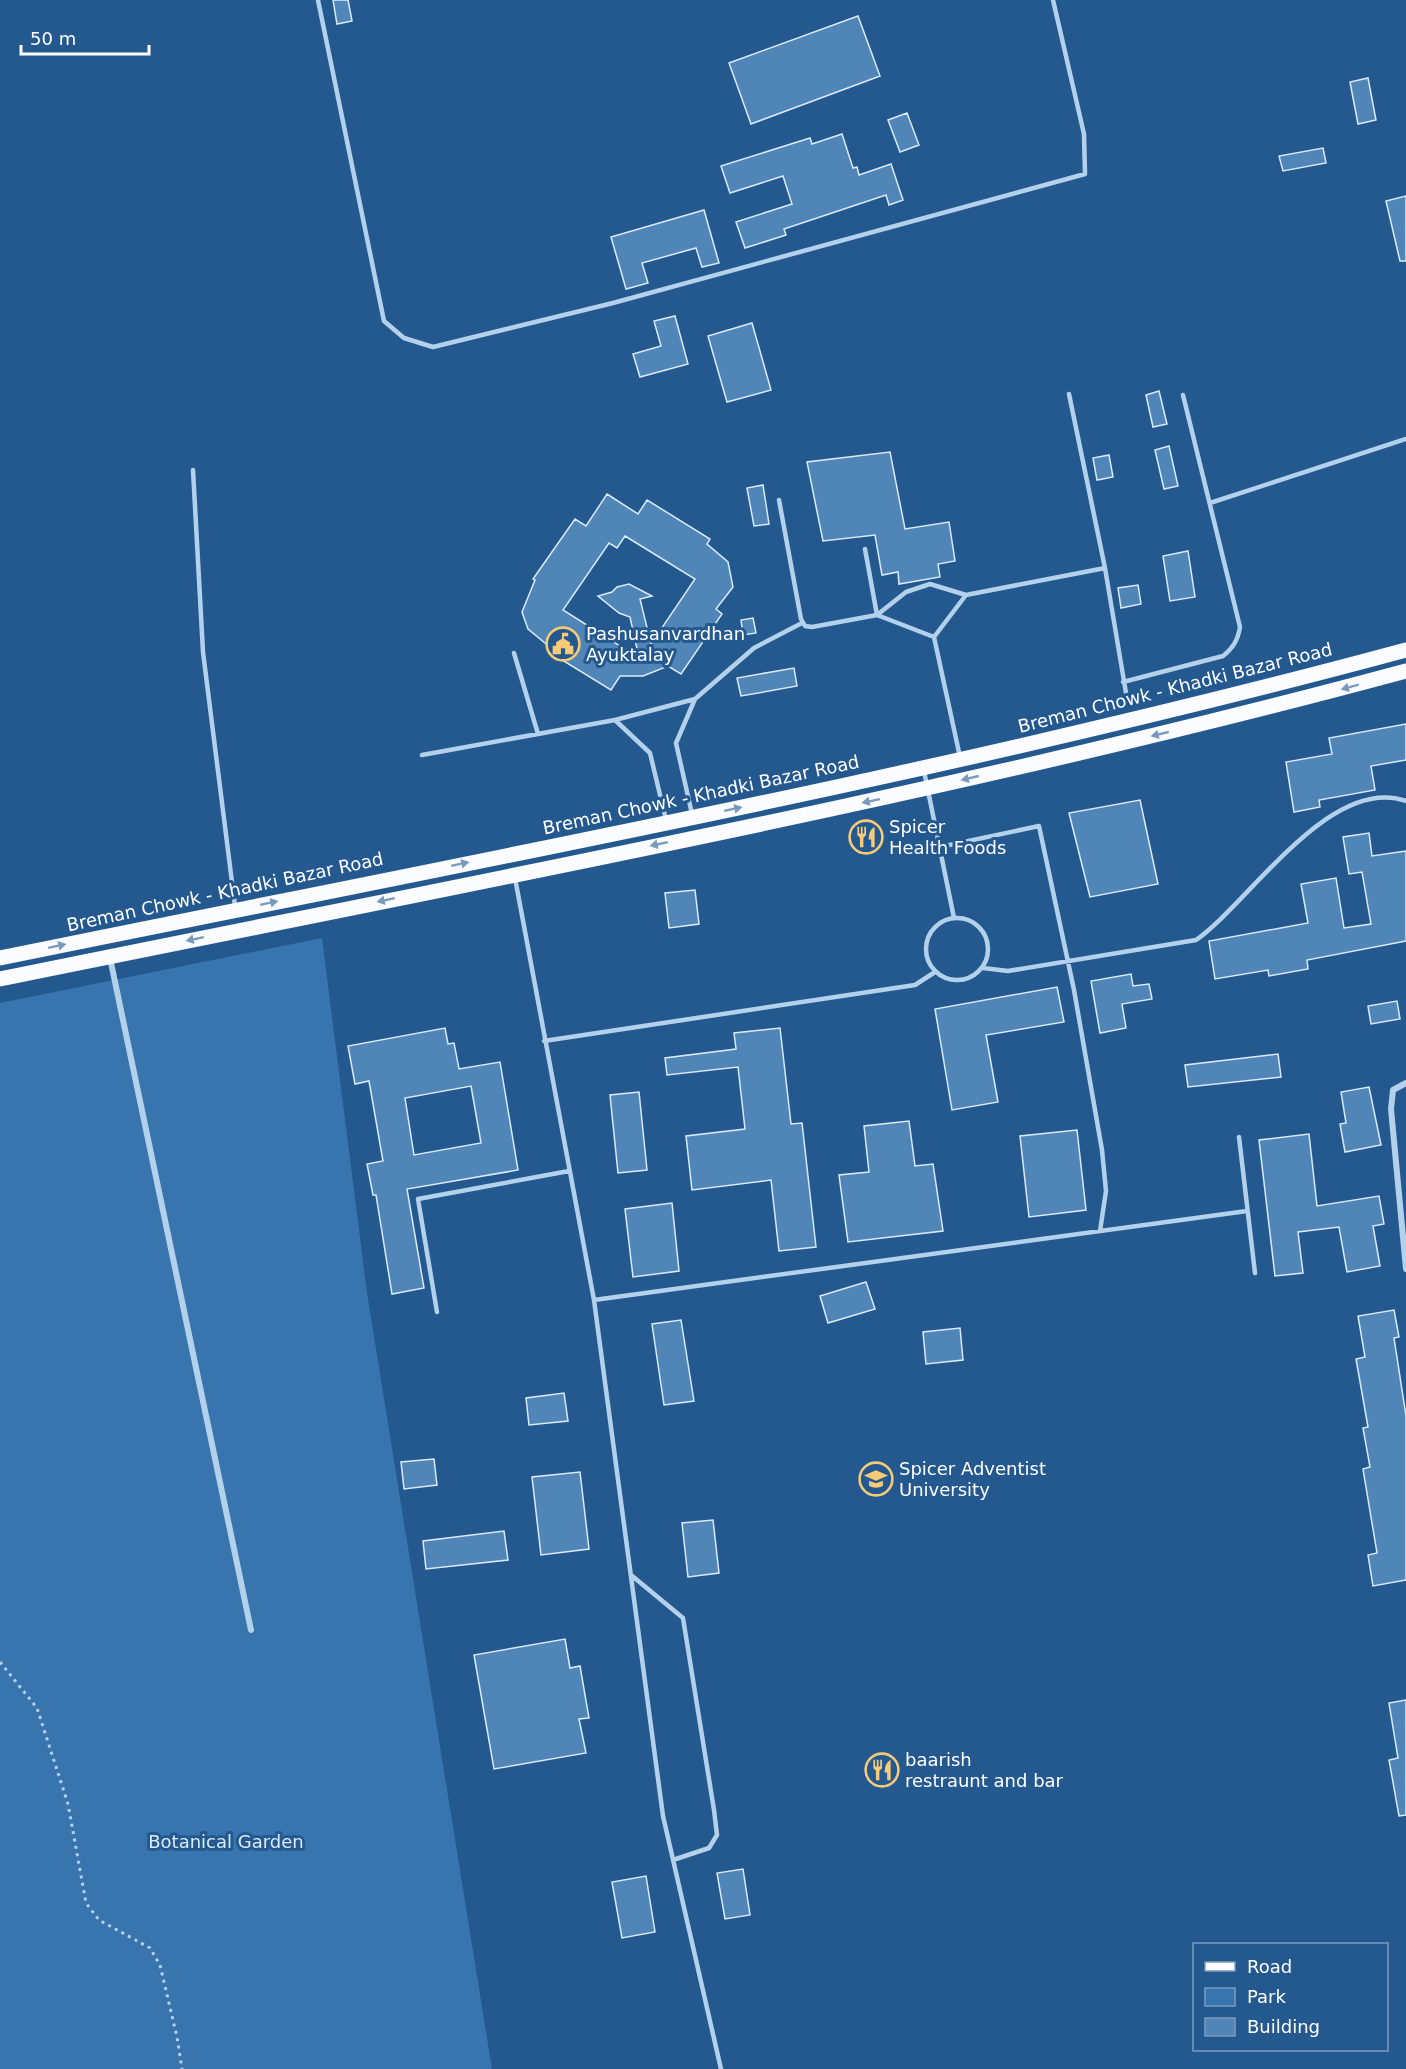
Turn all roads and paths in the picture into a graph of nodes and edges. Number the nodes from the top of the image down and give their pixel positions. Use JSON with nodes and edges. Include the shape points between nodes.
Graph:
{"nodes":[{"id":1,"x":318,"y":0,"type":"edge"},
{"id":2,"x":1053,"y":0,"type":"edge"},
{"id":3,"x":1069,"y":394,"type":"dead end"},
{"id":4,"x":1183,"y":395,"type":"dead end"},
{"id":5,"x":1406,"y":439,"type":"edge"},
{"id":6,"x":194,"y":470,"type":"dead end"},
{"id":7,"x":779,"y":500,"type":"dead end"},
{"id":8,"x":1209,"y":503,"type":"junction"},
{"id":9,"x":865,"y":549,"type":"dead end"},
{"id":10,"x":1104,"y":568,"type":"junction"},
{"id":11,"x":966,"y":595,"type":"junction"},
{"id":12,"x":877,"y":615,"type":"junction"},
{"id":13,"x":802,"y":622,"type":"junction"},
{"id":14,"x":934,"y":638,"type":"junction"},
{"id":15,"x":1406,"y":650,"type":"edge"},
{"id":16,"x":514,"y":652,"type":"dead end"},
{"id":17,"x":1406,"y":672,"type":"edge"},
{"id":18,"x":1123,"y":682,"type":"junction"},
{"id":19,"x":695,"y":699,"type":"junction"},
{"id":20,"x":1127,"y":699,"type":"dead end"},
{"id":21,"x":615,"y":720,"type":"junction"},
{"id":22,"x":538,"y":734,"type":"junction"},
{"id":23,"x":422,"y":755,"type":"dead end"},
{"id":24,"x":960,"y":760,"type":"junction"},
{"id":25,"x":923,"y":768,"type":"junction"},
{"id":26,"x":928,"y":788,"type":"junction"},
{"id":27,"x":1406,"y":801,"type":"edge"},
{"id":28,"x":693,"y":817,"type":"junction"},
{"id":29,"x":667,"y":822,"type":"junction"},
{"id":30,"x":940,"y":848,"type":"junction"},
{"id":31,"x":514,"y":874,"type":"junction"},
{"id":32,"x":236,"y":910,"type":"junction"},
{"id":33,"x":954,"y":918,"type":"junction"},
{"id":34,"x":110,"y":956,"type":"junction"},
{"id":35,"x":0,"y":958,"type":"edge"},
{"id":36,"x":1066,"y":962,"type":"junction"},
{"id":37,"x":983,"y":968,"type":"junction"},
{"id":38,"x":935,"y":972,"type":"junction"},
{"id":39,"x":0,"y":979,"type":"edge"},
{"id":40,"x":544,"y":1041,"type":"junction"},
{"id":41,"x":1406,"y":1083,"type":"edge"},
{"id":42,"x":1239,"y":1137,"type":"dead end"},
{"id":43,"x":569,"y":1171,"type":"junction"},
{"id":44,"x":1246,"y":1211,"type":"junction"},
{"id":45,"x":1100,"y":1232,"type":"junction"},
{"id":46,"x":1406,"y":1269,"type":"edge"},
{"id":47,"x":1255,"y":1273,"type":"dead end"},
{"id":48,"x":594,"y":1300,"type":"junction"},
{"id":49,"x":437,"y":1312,"type":"dead end"},
{"id":50,"x":631,"y":1575,"type":"junction"},
{"id":51,"x":251,"y":1630,"type":"dead end"},
{"id":52,"x":0,"y":1662,"type":"edge"},
{"id":53,"x":673,"y":1860,"type":"junction"},
{"id":54,"x":182,"y":2069,"type":"edge"},
{"id":55,"x":721,"y":2069,"type":"edge"}],
"edges":[{"from":1,"to":2,"type":"lane","via":[[384,321],[404,338],[433,347],[613,303],[1085,174],[1084,134]]},
{"from":3,"to":10,"type":"lane"},
{"from":4,"to":8,"type":"lane"},
{"from":5,"to":8,"type":"lane"},
{"from":6,"to":32,"type":"lane","via":[[203,652]]},
{"from":7,"to":13,"type":"lane"},
{"from":8,"to":18,"type":"lane","via":[[1240,627],[1235,643],[1222,656]]},
{"from":9,"to":12,"type":"lane"},
{"from":10,"to":11,"type":"lane"},
{"from":10,"to":18,"type":"lane"},
{"from":11,"to":12,"type":"lane","via":[[930,584],[906,592]]},
{"from":11,"to":14,"type":"lane"},
{"from":12,"to":13,"type":"lane","via":[[812,627]]},
{"from":12,"to":14,"type":"lane"},
{"from":13,"to":19,"type":"lane","via":[[754,648]]},
{"from":14,"to":24,"type":"lane"},
{"from":15,"to":24,"type":"main road","name":"Breman Chowk - Khadki Bazar Road","via":[[1249,693]]},
{"from":16,"to":22,"type":"lane"},
{"from":17,"to":26,"type":"main road","one_way":true,"via":[[1254,712]]},
{"from":18,"to":20,"type":"lane"},
{"from":19,"to":21,"type":"lane"},
{"from":19,"to":28,"type":"lane","via":[[676,743]]},
{"from":21,"to":22,"type":"lane"},
{"from":21,"to":29,"type":"lane","via":[[650,753]]},
{"from":22,"to":23,"type":"lane"},
{"from":24,"to":25,"type":"main road","name":"Breman Chowk - Khadki Bazar Road"},
{"from":25,"to":26,"type":"lane"},
{"from":28,"to":25,"type":"main road","name":"Breman Chowk - Khadki Bazar Road","one_way":true},
{"from":26,"to":30,"type":"lane"},
{"from":26,"to":31,"type":"main road","one_way":true},
{"from":27,"to":36,"type":"lane","via":[[1396,797],[1362,800],[1328,818],[1268,867],[1217,923],[1196,940]]},
{"from":28,"to":29,"type":"main road","name":"Breman Chowk - Khadki Bazar Road"},
{"from":32,"to":29,"type":"main road","name":"Breman Chowk - Khadki Bazar Road","one_way":true},
{"from":30,"to":33,"type":"lane"},
{"from":30,"to":36,"type":"lane","via":[[1039,825]]},
{"from":31,"to":34,"type":"main road","one_way":true},
{"from":31,"to":40,"type":"lane"},
{"from":35,"to":32,"type":"main road","name":"Breman Chowk - Khadki Bazar Road","one_way":true},
{"from":33,"to":37,"type":"lane","via":[[972,921],[985,934],[989,951]]},
{"from":33,"to":38,"type":"lane","via":[[938,925],[927,939],[926,957]]},
{"from":34,"to":39,"type":"main road"},
{"from":34,"to":51,"type":"street"},
{"from":36,"to":37,"type":"lane","via":[[1008,971]]},
{"from":36,"to":45,"type":"lane","via":[[1102,1150],[1106,1191]]},
{"from":37,"to":38,"type":"lane","via":[[960,981],[951,981]]},
{"from":38,"to":40,"type":"lane","via":[[915,985]]},
{"from":40,"to":43,"type":"lane"},
{"from":41,"to":46,"type":"street","via":[[1394,1090],[1391,1109]]},
{"from":42,"to":44,"type":"lane"},
{"from":43,"to":48,"type":"lane"},
{"from":43,"to":49,"type":"lane","via":[[418,1199]]},
{"from":44,"to":45,"type":"lane"},
{"from":44,"to":47,"type":"lane"},
{"from":45,"to":48,"type":"lane"},
{"from":48,"to":50,"type":"lane"},
{"from":50,"to":53,"type":"lane","via":[[663,1816]]},
{"from":50,"to":53,"type":"lane","via":[[683,1618],[714,1810],[717,1835],[709,1848]]},
{"from":52,"to":54,"type":"path","via":[[37,1708],[68,1804],[86,1903],[99,1920],[150,1948],[160,1965]]},
{"from":53,"to":55,"type":"lane"}]}
